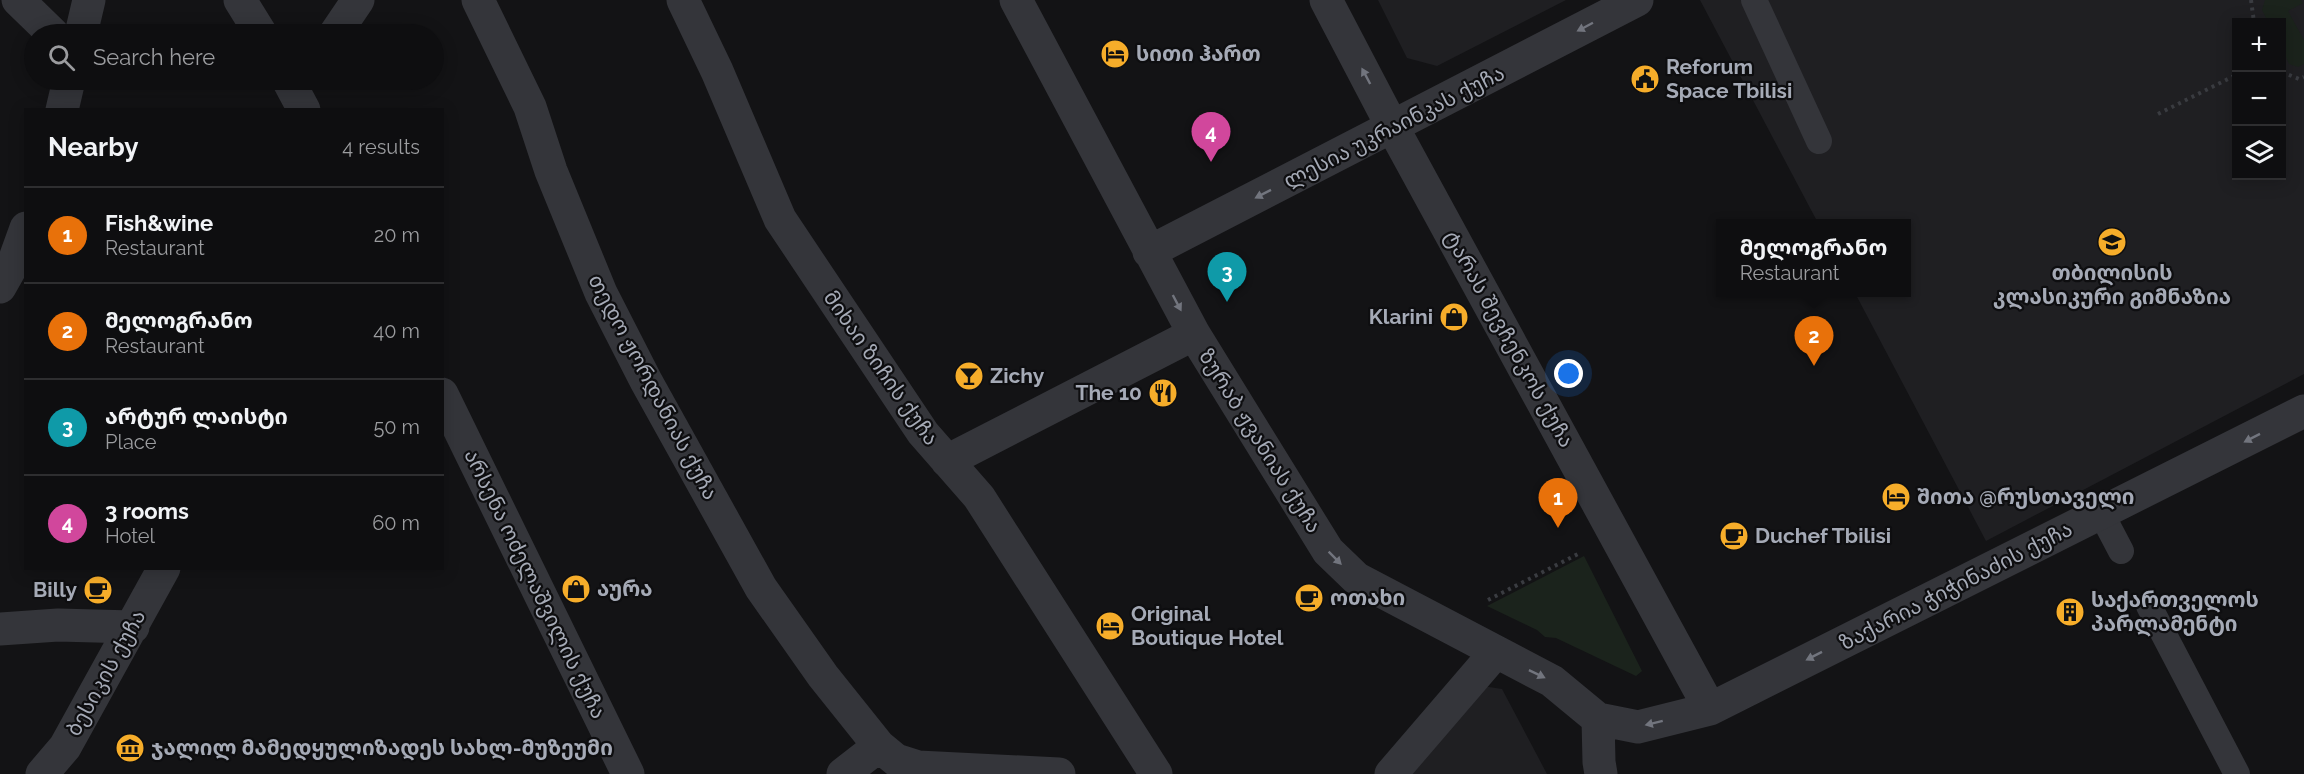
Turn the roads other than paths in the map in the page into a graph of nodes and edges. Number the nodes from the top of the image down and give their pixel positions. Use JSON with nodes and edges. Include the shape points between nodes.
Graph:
{"nodes":[{"id":1,"x":18,"y":0,"type":"edge"},
{"id":2,"x":89,"y":0,"type":"edge"},
{"id":3,"x":240,"y":0,"type":"edge"},
{"id":4,"x":358,"y":0,"type":"edge"},
{"id":5,"x":478,"y":0,"type":"edge"},
{"id":6,"x":683,"y":0,"type":"edge"},
{"id":7,"x":1016,"y":0,"type":"edge"},
{"id":8,"x":1326,"y":0,"type":"edge"},
{"id":9,"x":1637,"y":0,"type":"edge"},
{"id":10,"x":1754,"y":0,"type":"edge"},
{"id":11,"x":43,"y":24,"type":"edge"},
{"id":12,"x":83,"y":24,"type":"edge"},
{"id":13,"x":255,"y":24,"type":"edge"},
{"id":14,"x":342,"y":24,"type":"edge"},
{"id":15,"x":67,"y":90,"type":"edge"},
{"id":16,"x":62,"y":108,"type":"edge"},
{"id":17,"x":1393,"y":128,"type":"junction"},
{"id":18,"x":1820,"y":141,"type":"dead end"},
{"id":19,"x":24,"y":232,"type":"edge"},
{"id":20,"x":1149,"y":252,"type":"junction"},
{"id":21,"x":4,"y":271,"type":"edge"},
{"id":22,"x":1194,"y":334,"type":"junction"},
{"id":23,"x":444,"y":397,"type":"edge"},
{"id":24,"x":2304,"y":411,"type":"edge"},
{"id":25,"x":947,"y":461,"type":"junction"},
{"id":26,"x":2101,"y":513,"type":"junction"},
{"id":27,"x":2121,"y":551,"type":"dead end"},
{"id":28,"x":163,"y":570,"type":"edge"},
{"id":29,"x":2149,"y":606,"type":"dead end"},
{"id":30,"x":133,"y":627,"type":"junction"},
{"id":31,"x":0,"y":629,"type":"edge"},
{"id":32,"x":1495,"y":653,"type":"junction"},
{"id":33,"x":1710,"y":709,"type":"junction"},
{"id":34,"x":1598,"y":719,"type":"junction"},
{"id":35,"x":879,"y":746,"type":"junction"},
{"id":36,"x":42,"y":774,"type":"edge"},
{"id":37,"x":628,"y":774,"type":"edge"},
{"id":38,"x":843,"y":774,"type":"edge"},
{"id":39,"x":1059,"y":774,"type":"edge"},
{"id":40,"x":1156,"y":774,"type":"edge"},
{"id":41,"x":1391,"y":774,"type":"edge"},
{"id":42,"x":1601,"y":774,"type":"edge"},
{"id":43,"x":2237,"y":774,"type":"edge"}],
"edges":[{"from":1,"to":11,"type":"street"},
{"from":2,"to":12,"type":"street"},
{"from":3,"to":13,"type":"street"},
{"from":4,"to":14,"type":"street"},
{"from":5,"to":35,"type":"street","name":"თედო ჟორდანიას ქუჩა","via":[[530,107],[551,171],[601,293],[646,381],[761,588]]},
{"from":6,"to":25,"type":"street","name":"მიხაი ზიჩის ქუჩა","via":[[780,219],[923,433]]},
{"from":7,"to":20,"type":"street","name":"ზურაბ ჟვანიას ქუჩა"},
{"from":17,"to":8,"type":"street","name":"ტარას შევჩენკოს ქუჩა","one_way":true},
{"from":9,"to":17,"type":"street","name":"ლესია უკრაინკას ქუჩა","one_way":true},
{"from":10,"to":18,"type":"lane"},
{"from":15,"to":16,"type":"street"},
{"from":17,"to":20,"type":"street","name":"ლესია უკრაინკას ქუჩა","one_way":true},
{"from":17,"to":33,"type":"street","name":"ტარას შევჩენკოს ქუჩა"},
{"from":19,"to":21,"type":"street"},
{"from":20,"to":22,"type":"street","name":"ზურაბ ჟვანიას ქუჩა","one_way":true},
{"from":22,"to":25,"type":"street"},
{"from":22,"to":32,"type":"street","name":"ზურაბ ჟვანიას ქუჩა","one_way":true,"via":[[1328,551],[1356,578]]},
{"from":23,"to":37,"type":"street","name":"არსენა ოძელაშვილის ქუჩა"},
{"from":24,"to":26,"type":"street","name":"ზაქარია ჭიჭინაძის ქუჩა","one_way":true},
{"from":25,"to":40,"type":"street","name":"მიხაი ზიჩის ქუჩა","via":[[979,496]]},
{"from":26,"to":27,"type":"lane"},
{"from":26,"to":33,"type":"street","name":"ზაქარია ჭიჭინაძის ქუჩა","one_way":true},
{"from":28,"to":30,"type":"street","name":"ბესიკის ქუჩა"},
{"from":29,"to":43,"type":"lane"},
{"from":30,"to":31,"type":"street","via":[[58,625]]},
{"from":30,"to":36,"type":"street","name":"ბესიკის ქუჩა","via":[[65,747]]},
{"from":32,"to":34,"type":"street","name":"ზურაბ ჟვანიას ქუჩა","one_way":true,"via":[[1552,681]]},
{"from":32,"to":41,"type":"street"},
{"from":33,"to":34,"type":"street","name":"ზაქარია ჭიჭინაძის ქუჩა","one_way":true,"via":[[1638,727]]},
{"from":34,"to":42,"type":"street"},
{"from":35,"to":38,"type":"street"},
{"from":35,"to":39,"type":"street","name":"თედო ჟორდანიას ქუჩა","via":[[896,760],[918,767]]}]}
